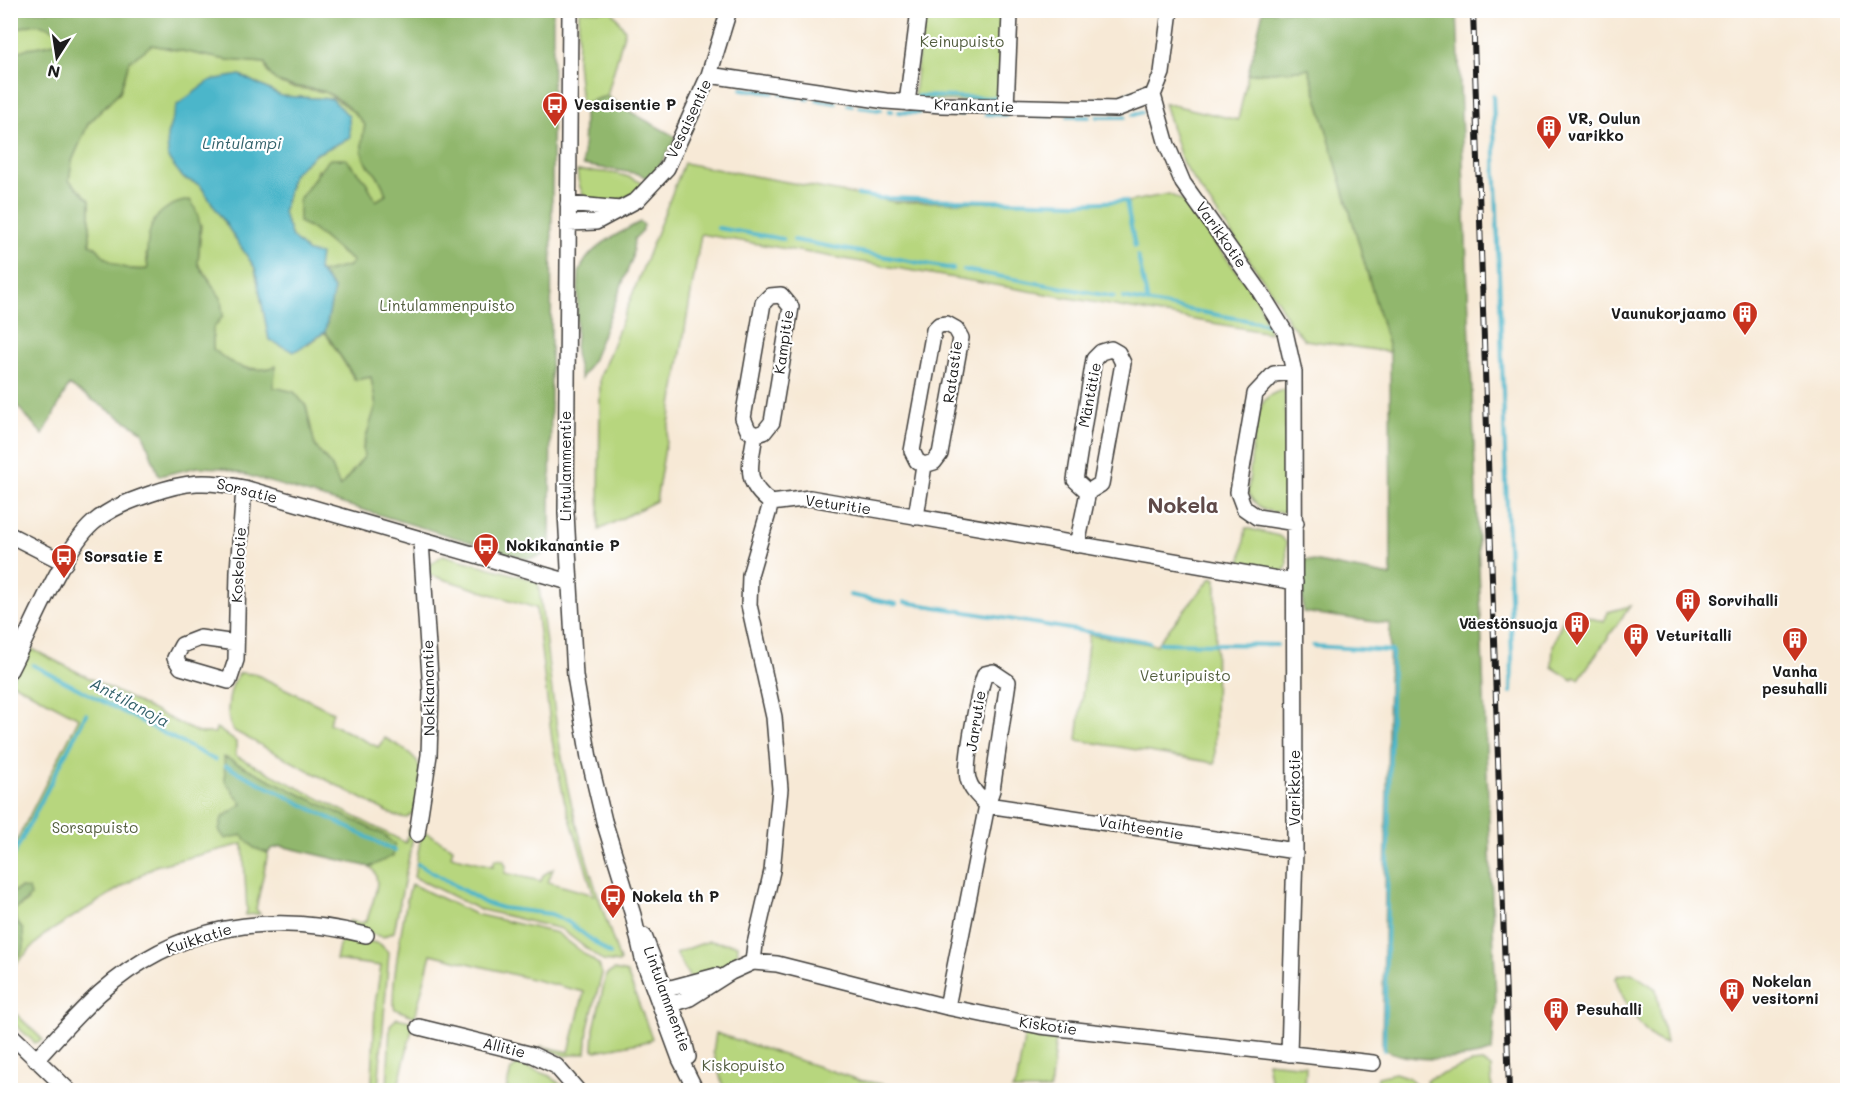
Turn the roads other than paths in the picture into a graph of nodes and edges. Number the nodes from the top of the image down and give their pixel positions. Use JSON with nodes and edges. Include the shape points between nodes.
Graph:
{"nodes":[{"id":1,"x":570,"y":10,"type":"edge"},
{"id":2,"x":729,"y":10,"type":"edge"},
{"id":3,"x":919,"y":10,"type":"edge"},
{"id":4,"x":1008,"y":10,"type":"edge"},
{"id":5,"x":1170,"y":10,"type":"edge"},
{"id":6,"x":709,"y":75,"type":"junction"},
{"id":7,"x":1153,"y":95,"type":"junction"},
{"id":8,"x":907,"y":103,"type":"junction"},
{"id":9,"x":1006,"y":107,"type":"junction"},
{"id":10,"x":568,"y":204,"type":"junction"},
{"id":11,"x":620,"y":209,"type":"junction"},
{"id":12,"x":568,"y":223,"type":"junction"},
{"id":13,"x":1294,"y":372,"type":"junction"},
{"id":14,"x":755,"y":435,"type":"junction"},
{"id":15,"x":924,"y":465,"type":"junction"},
{"id":16,"x":244,"y":488,"type":"junction"},
{"id":17,"x":1088,"y":492,"type":"junction"},
{"id":18,"x":771,"y":502,"type":"junction"},
{"id":19,"x":916,"y":517,"type":"junction"},
{"id":20,"x":1296,"y":523,"type":"junction"},
{"id":21,"x":10,"y":535,"type":"edge"},
{"id":22,"x":421,"y":541,"type":"junction"},
{"id":23,"x":1077,"y":544,"type":"junction"},
{"id":24,"x":65,"y":563,"type":"junction"},
{"id":25,"x":568,"y":582,"type":"junction"},
{"id":26,"x":1295,"y":582,"type":"junction"},
{"id":27,"x":236,"y":643,"type":"dead end"},
{"id":28,"x":10,"y":670,"type":"edge"},
{"id":29,"x":987,"y":805,"type":"junction"},
{"id":30,"x":417,"y":834,"type":"dead end"},
{"id":31,"x":1295,"y":851,"type":"junction"},
{"id":32,"x":366,"y":935,"type":"dead end"},
{"id":33,"x":753,"y":962,"type":"junction"},
{"id":34,"x":731,"y":972,"type":"junction"},
{"id":35,"x":661,"y":991,"type":"junction"},
{"id":36,"x":667,"y":1006,"type":"junction"},
{"id":37,"x":947,"y":1007,"type":"junction"},
{"id":38,"x":419,"y":1027,"type":"dead end"},
{"id":39,"x":10,"y":1035,"type":"edge"},
{"id":40,"x":1289,"y":1054,"type":"junction"},
{"id":41,"x":36,"y":1060,"type":"junction"},
{"id":42,"x":1372,"y":1063,"type":"dead end"},
{"id":43,"x":694,"y":1088,"type":"edge"},
{"id":44,"x":68,"y":1090,"type":"edge"},
{"id":45,"x":577,"y":1090,"type":"edge"}],
"edges":[{"from":1,"to":10,"type":"street","name":"Lintulammentie"},
{"from":2,"to":6,"type":"street","name":"Vesaisentie"},
{"from":3,"to":8,"type":"street"},
{"from":4,"to":9,"type":"street"},
{"from":5,"to":7,"type":"street","via":[[1162,73]]},
{"from":6,"to":8,"type":"street","name":"Krankantie"},
{"from":6,"to":11,"type":"street","name":"Vesaisentie","via":[[666,168],[637,200]]},
{"from":7,"to":9,"type":"street","name":"Krankantie","via":[[1116,109]]},
{"from":7,"to":13,"type":"street","name":"Varikkotie","via":[[1183,183],[1284,332]]},
{"from":8,"to":9,"type":"street","name":"Krankantie"},
{"from":10,"to":11,"type":"street"},
{"from":10,"to":12,"type":"street","name":"Lintulammentie"},
{"from":11,"to":12,"type":"street","name":"Vesaisentie","via":[[596,222]]},
{"from":12,"to":25,"type":"street","name":"Lintulammentie"},
{"from":13,"to":20,"type":"street","name":"Varikkotie"},
{"from":13,"to":20,"type":"street","via":[[1274,374],[1255,394],[1238,492],[1244,508],[1257,517]]},
{"from":14,"to":14,"type":"street","name":"Kampitie","via":[[747,430],[743,418],[763,303],[770,296],[781,295],[791,307],[772,422],[764,432]]},
{"from":14,"to":18,"type":"street","name":"Kampitie","via":[[751,482]]},
{"from":15,"to":15,"type":"street","name":"Ratastie","via":[[912,451],[934,330],[947,324],[956,328],[961,338],[940,454],[934,462]]},
{"from":15,"to":19,"type":"street"},
{"from":16,"to":22,"type":"street","name":"Sorsatie"},
{"from":16,"to":24,"type":"street","name":"Sorsatie","via":[[196,480],[115,507],[92,524]]},
{"from":16,"to":27,"type":"street","name":"Koskelotie"},
{"from":17,"to":17,"type":"street","name":"Mäntätie","via":[[1075,480],[1094,359],[1111,350],[1118,353],[1123,363],[1101,484]]},
{"from":17,"to":23,"type":"street","name":"Mäntätie"},
{"from":18,"to":19,"type":"street","name":"Veturitie","via":[[810,498]]},
{"from":18,"to":33,"type":"street","via":[[750,575],[749,605],[774,717],[780,789],[772,871]]},
{"from":19,"to":23,"type":"street","name":"Veturitie"},
{"from":20,"to":26,"type":"street","name":"Varikkotie"},
{"from":21,"to":24,"type":"street"},
{"from":22,"to":25,"type":"street","name":"Sorsatie"},
{"from":22,"to":30,"type":"street","name":"Nokikanantie","via":[[431,692],[429,755]]},
{"from":23,"to":26,"type":"street","name":"Veturitie"},
{"from":24,"to":28,"type":"street","name":"Sorsatie"},
{"from":25,"to":35,"type":"street","name":"Lintulammentie","via":[[575,676],[589,758],[633,915],[653,955]]},
{"from":26,"to":31,"type":"street","name":"Varikkotie"},
{"from":29,"to":29,"type":"street","name":"Jarrutie","via":[[1008,682],[993,672],[985,674],[980,689],[967,777],[974,792]]},
{"from":29,"to":31,"type":"street","name":"Vaihteentie"},
{"from":29,"to":37,"type":"street","name":"Jarrutie"},
{"from":31,"to":40,"type":"street","name":"Varikkotie"},
{"from":32,"to":41,"type":"street","name":"Kuikkatie","via":[[322,925],[263,923],[182,941],[151,956],[101,992]]},
{"from":33,"to":34,"type":"street"},
{"from":33,"to":37,"type":"street","name":"Kiskotie","via":[[822,974]]},
{"from":34,"to":35,"type":"street"},
{"from":34,"to":36,"type":"street","via":[[690,998]]},
{"from":35,"to":36,"type":"street","name":"Lintulammentie"},
{"from":36,"to":43,"type":"street","name":"Lintulammentie","via":[[682,1033]]},
{"from":37,"to":40,"type":"street","name":"Kiskotie","via":[[1040,1026]]},
{"from":38,"to":45,"type":"street","name":"Allitie","via":[[534,1055],[556,1066]]},
{"from":39,"to":41,"type":"street"},
{"from":40,"to":42,"type":"street","name":"Kiskotie"},
{"from":41,"to":44,"type":"street"}]}
